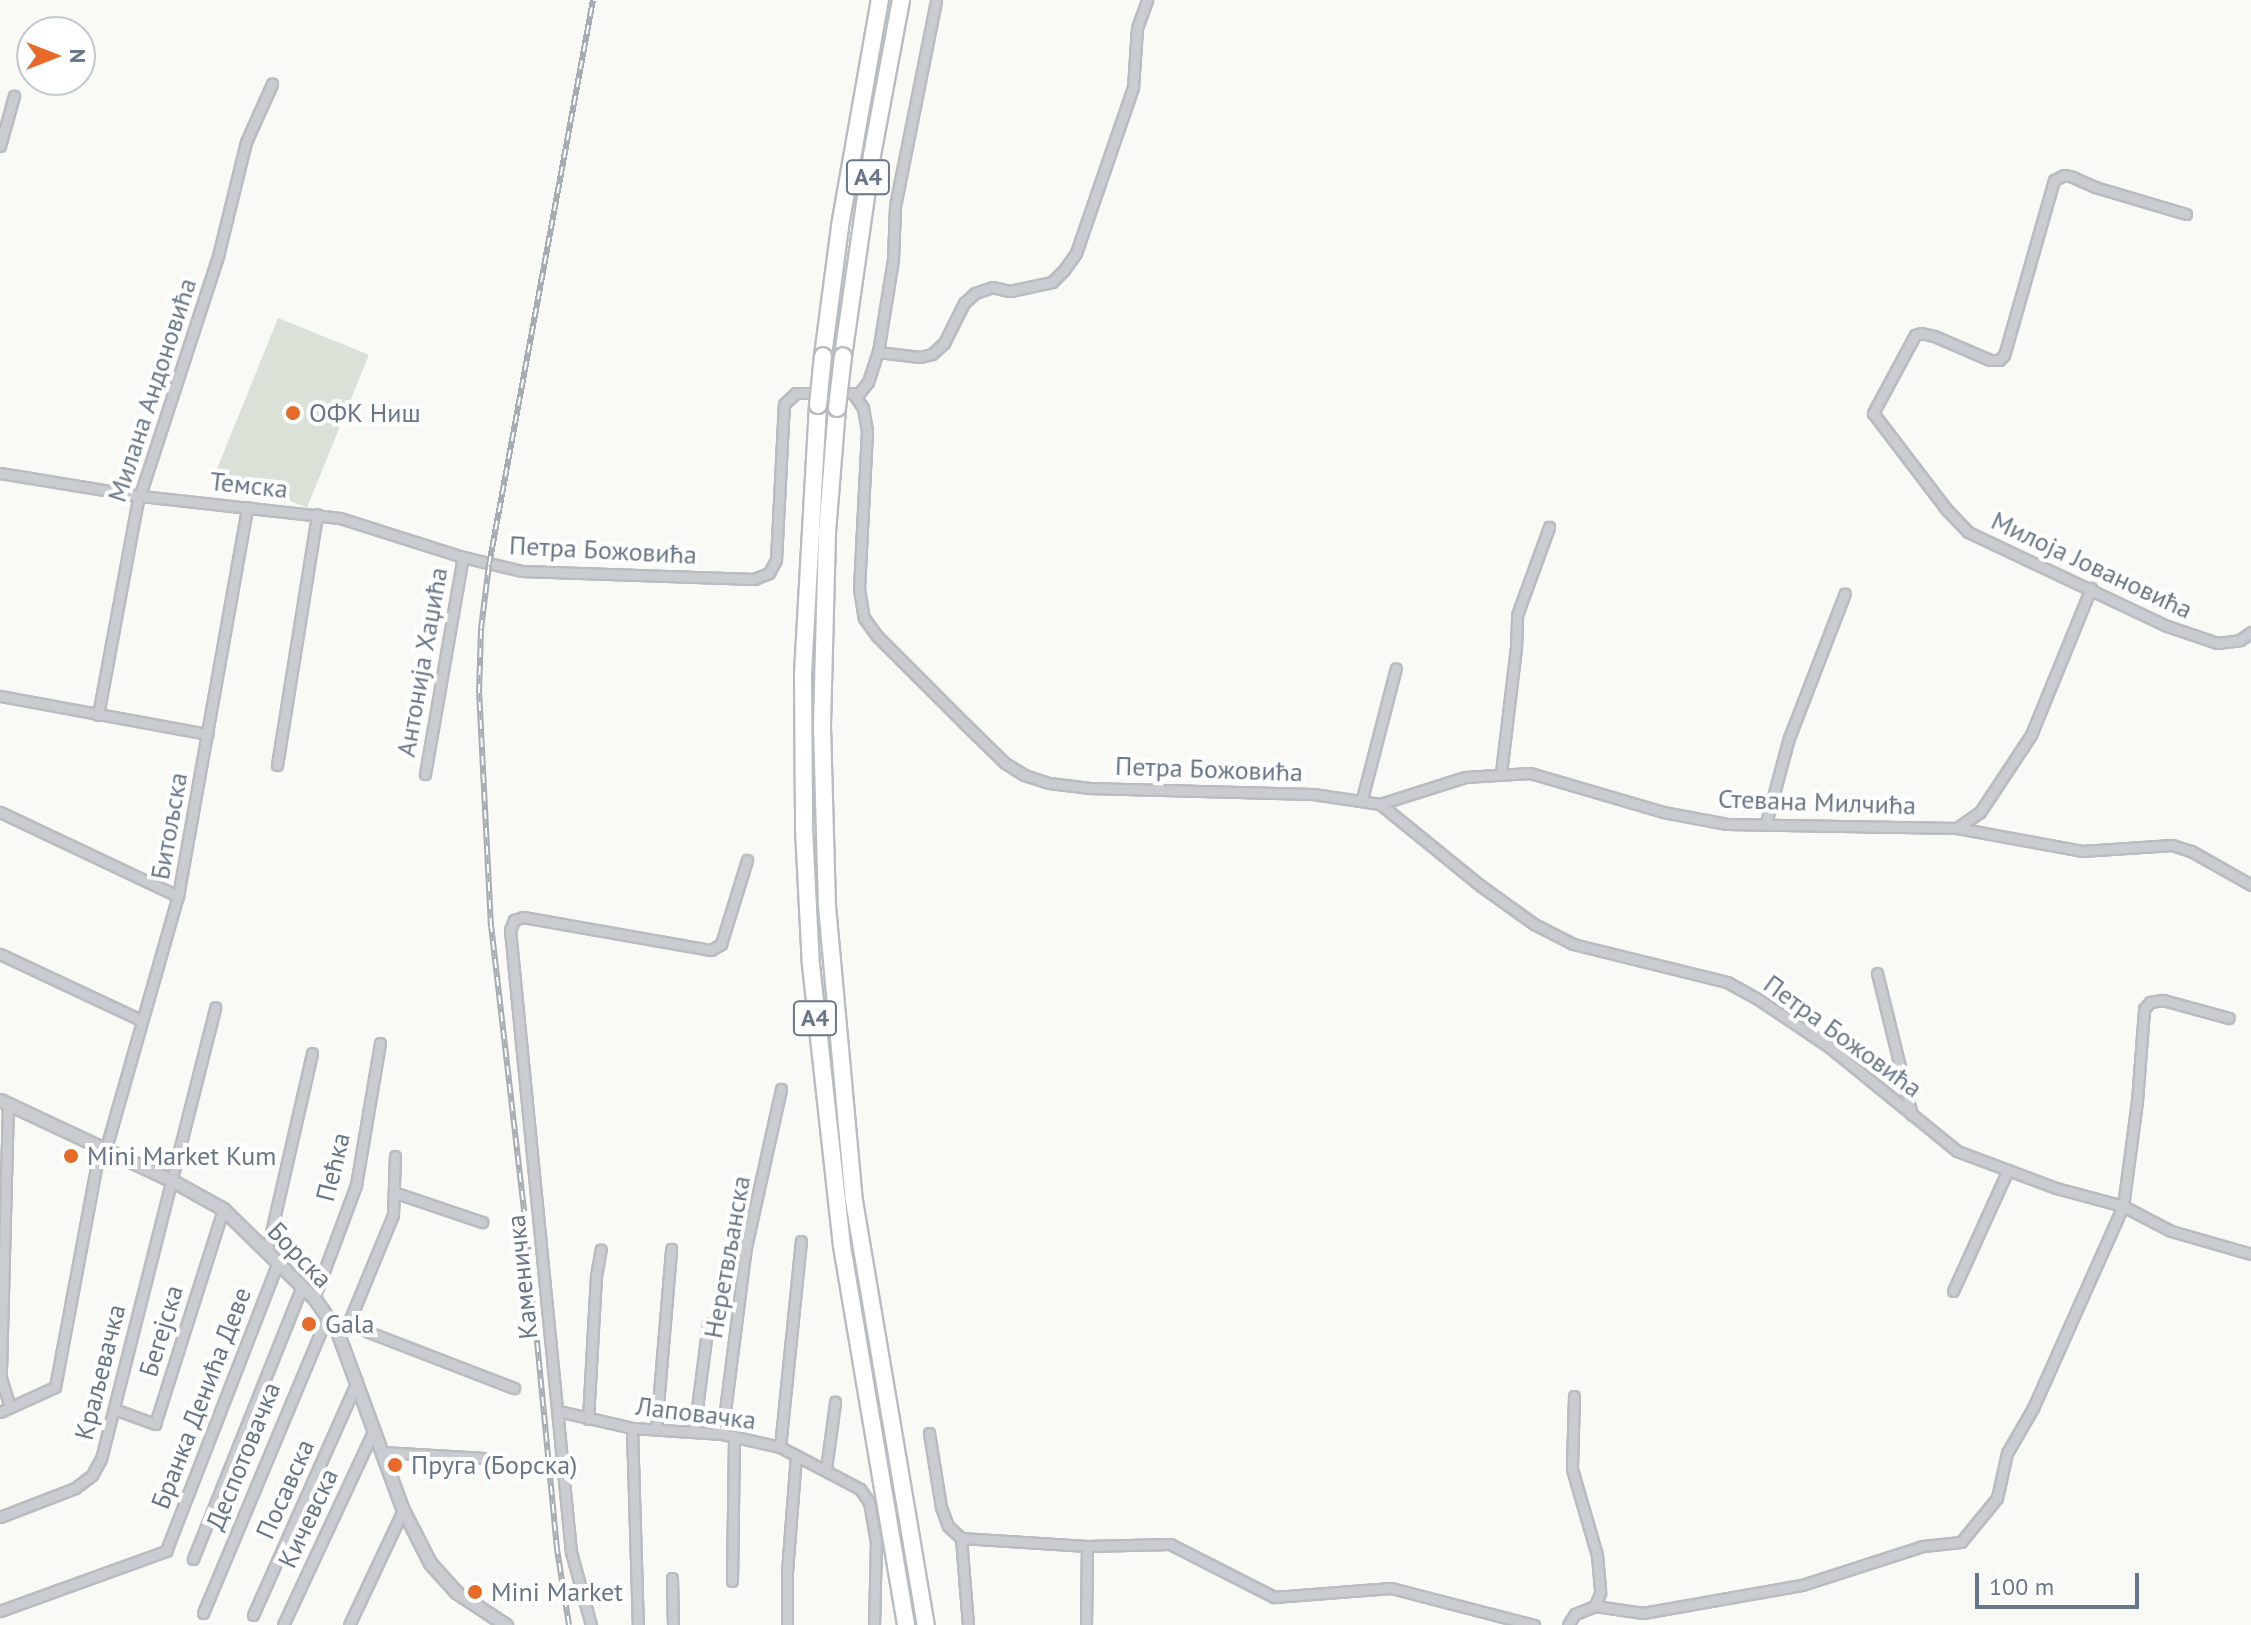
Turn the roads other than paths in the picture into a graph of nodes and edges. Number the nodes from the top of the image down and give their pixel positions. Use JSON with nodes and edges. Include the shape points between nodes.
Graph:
{"nodes":[{"id":1,"x":880,"y":0,"type":"edge"},
{"id":2,"x":901,"y":0,"type":"edge"},
{"id":3,"x":936,"y":0,"type":"edge"},
{"id":4,"x":1147,"y":0,"type":"edge"},
{"id":5,"x":272,"y":84,"type":"dead end"},
{"id":6,"x":14,"y":96,"type":"dead end"},
{"id":7,"x":0,"y":146,"type":"edge"},
{"id":8,"x":2186,"y":214,"type":"dead end"},
{"id":9,"x":878,"y":352,"type":"junction"},
{"id":10,"x":857,"y":396,"type":"junction"},
{"id":11,"x":0,"y":473,"type":"edge"},
{"id":12,"x":141,"y":496,"type":"junction"},
{"id":13,"x":247,"y":507,"type":"junction"},
{"id":14,"x":317,"y":514,"type":"junction"},
{"id":15,"x":1549,"y":527,"type":"dead end"},
{"id":16,"x":463,"y":557,"type":"junction"},
{"id":17,"x":489,"y":565,"type":"joint"},
{"id":18,"x":2091,"y":588,"type":"junction"},
{"id":19,"x":1845,"y":593,"type":"dead end"},
{"id":20,"x":2251,"y":632,"type":"edge"},
{"id":21,"x":1396,"y":668,"type":"dead end"},
{"id":22,"x":0,"y":696,"type":"edge"},
{"id":23,"x":98,"y":715,"type":"junction"},
{"id":24,"x":208,"y":734,"type":"junction"},
{"id":25,"x":277,"y":765,"type":"dead end"},
{"id":26,"x":1501,"y":773,"type":"junction"},
{"id":27,"x":425,"y":774,"type":"dead end"},
{"id":28,"x":1362,"y":799,"type":"junction"},
{"id":29,"x":1380,"y":804,"type":"junction"},
{"id":30,"x":0,"y":812,"type":"edge"},
{"id":31,"x":1766,"y":823,"type":"junction"},
{"id":32,"x":1957,"y":828,"type":"junction"},
{"id":33,"x":747,"y":860,"type":"dead end"},
{"id":34,"x":2251,"y":885,"type":"edge"},
{"id":35,"x":178,"y":896,"type":"junction"},
{"id":36,"x":0,"y":954,"type":"edge"},
{"id":37,"x":1877,"y":973,"type":"dead end"},
{"id":38,"x":215,"y":1007,"type":"dead end"},
{"id":39,"x":2229,"y":1018,"type":"dead end"},
{"id":40,"x":141,"y":1020,"type":"junction"},
{"id":41,"x":380,"y":1043,"type":"dead end"},
{"id":42,"x":312,"y":1053,"type":"dead end"},
{"id":43,"x":781,"y":1089,"type":"dead end"},
{"id":44,"x":4,"y":1101,"type":"edge"},
{"id":45,"x":1912,"y":1115,"type":"junction"},
{"id":46,"x":103,"y":1147,"type":"junction"},
{"id":47,"x":395,"y":1156,"type":"dead end"},
{"id":48,"x":2008,"y":1170,"type":"junction"},
{"id":49,"x":171,"y":1180,"type":"junction"},
{"id":50,"x":396,"y":1193,"type":"junction"},
{"id":51,"x":2123,"y":1206,"type":"junction"},
{"id":52,"x":223,"y":1209,"type":"junction"},
{"id":53,"x":482,"y":1222,"type":"dead end"},
{"id":54,"x":801,"y":1241,"type":"dead end"},
{"id":55,"x":601,"y":1249,"type":"dead end"},
{"id":56,"x":671,"y":1249,"type":"dead end"},
{"id":57,"x":267,"y":1250,"type":"junction"},
{"id":58,"x":2251,"y":1254,"type":"edge"},
{"id":59,"x":278,"y":1262,"type":"junction"},
{"id":60,"x":302,"y":1287,"type":"junction"},
{"id":61,"x":1953,"y":1291,"type":"dead end"},
{"id":62,"x":314,"y":1298,"type":"junction"},
{"id":63,"x":327,"y":1317,"type":"junction"},
{"id":64,"x":708,"y":1323,"type":"dead end"},
{"id":65,"x":342,"y":1328,"type":"junction"},
{"id":66,"x":357,"y":1381,"type":"junction"},
{"id":67,"x":514,"y":1388,"type":"dead end"},
{"id":68,"x":1574,"y":1396,"type":"dead end"},
{"id":69,"x":835,"y":1402,"type":"dead end"},
{"id":70,"x":114,"y":1409,"type":"junction"},
{"id":71,"x":5,"y":1410,"type":"edge"},
{"id":72,"x":558,"y":1411,"type":"junction"},
{"id":73,"x":588,"y":1419,"type":"junction"},
{"id":74,"x":632,"y":1428,"type":"junction"},
{"id":75,"x":656,"y":1429,"type":"junction"},
{"id":76,"x":374,"y":1430,"type":"junction"},
{"id":77,"x":694,"y":1431,"type":"junction"},
{"id":78,"x":929,"y":1433,"type":"dead end"},
{"id":79,"x":722,"y":1434,"type":"junction"},
{"id":80,"x":734,"y":1437,"type":"junction"},
{"id":81,"x":780,"y":1447,"type":"junction"},
{"id":82,"x":383,"y":1452,"type":"junction"},
{"id":83,"x":796,"y":1455,"type":"junction"},
{"id":84,"x":484,"y":1458,"type":"dead end"},
{"id":85,"x":826,"y":1469,"type":"junction"},
{"id":86,"x":403,"y":1510,"type":"junction"},
{"id":87,"x":0,"y":1517,"type":"edge"},
{"id":88,"x":961,"y":1538,"type":"junction"},
{"id":89,"x":1087,"y":1546,"type":"junction"},
{"id":90,"x":193,"y":1559,"type":"dead end"},
{"id":91,"x":672,"y":1578,"type":"dead end"},
{"id":92,"x":732,"y":1581,"type":"dead end"},
{"id":93,"x":1595,"y":1606,"type":"junction"},
{"id":94,"x":0,"y":1611,"type":"edge"},
{"id":95,"x":203,"y":1613,"type":"dead end"},
{"id":96,"x":253,"y":1615,"type":"dead end"},
{"id":97,"x":283,"y":1625,"type":"edge"},
{"id":98,"x":349,"y":1625,"type":"edge"},
{"id":99,"x":506,"y":1625,"type":"edge"},
{"id":100,"x":591,"y":1625,"type":"edge"},
{"id":101,"x":638,"y":1625,"type":"edge"},
{"id":102,"x":673,"y":1625,"type":"edge"},
{"id":103,"x":787,"y":1625,"type":"edge"},
{"id":104,"x":874,"y":1625,"type":"edge"},
{"id":105,"x":906,"y":1625,"type":"edge"},
{"id":106,"x":926,"y":1625,"type":"edge"},
{"id":107,"x":968,"y":1625,"type":"edge"},
{"id":108,"x":1086,"y":1625,"type":"edge"},
{"id":109,"x":1534,"y":1625,"type":"edge"},
{"id":110,"x":1568,"y":1625,"type":"edge"}],
"edges":[{"from":1,"to":105,"type":"highway","number":"A4","bridge":true,"via":[[842,214],[818,405],[803,672],[804,829],[811,965],[842,1246]]},
{"from":2,"to":106,"type":"highway","number":"A4","bridge":true,"via":[[872,155],[837,408],[822,702],[827,906],[854,1201]]},
{"from":3,"to":9,"type":"street","via":[[895,206],[893,259]]},
{"from":4,"to":9,"type":"street","via":[[1137,28],[1133,87],[1076,253],[1064,270],[1052,282],[975,293],[932,354]]},
{"from":5,"to":12,"type":"street","name":"Милана Андоновића","via":[[246,142],[218,256]]},
{"from":6,"to":7,"type":"street"},
{"from":8,"to":18,"type":"street","name":"Милоја Јовановића","via":[[2073,177],[2054,180],[2004,355],[1990,360],[1934,336],[1915,335],[1873,413],[1968,532]]},
{"from":9,"to":10,"type":"street"},
{"from":10,"to":17,"type":"street","name":"Петра Божовића","via":[[801,392],[784,404],[776,560],[762,578],[522,571]]},
{"from":10,"to":28,"type":"street","name":"Петра Божовића","via":[[867,431],[859,588],[864,618],[1005,763],[1049,783],[1088,788]]},
{"from":11,"to":12,"type":"street","name":"Темска"},
{"from":12,"to":13,"type":"street","name":"Темска"},
{"from":12,"to":23,"type":"street","name":"Милана Андоновића"},
{"from":13,"to":14,"type":"street","name":"Темска"},
{"from":13,"to":24,"type":"street","name":"Битољска"},
{"from":14,"to":16,"type":"street","name":"Темска"},
{"from":14,"to":25,"type":"street"},
{"from":15,"to":26,"type":"street","via":[[1517,615]]},
{"from":16,"to":17,"type":"street","name":"Темска"},
{"from":16,"to":27,"type":"street","name":"Антонија Хаџића"},
{"from":18,"to":20,"type":"street","name":"Милоја Јовановића","via":[[2167,626],[2217,643],[2240,640]]},
{"from":18,"to":32,"type":"street","via":[[2031,735],[1980,812]]},
{"from":19,"to":31,"type":"street","via":[[1789,738]]},
{"from":21,"to":28,"type":"street"},
{"from":22,"to":23,"type":"street"},
{"from":23,"to":24,"type":"street"},
{"from":24,"to":35,"type":"street","name":"Битољска"},
{"from":26,"to":29,"type":"street","name":"Стевана Милчића","via":[[1465,777]]},
{"from":26,"to":31,"type":"street","name":"Стевана Милчића","via":[[1530,773],[1714,822]]},
{"from":28,"to":29,"type":"street","name":"Петра Божовића"},
{"from":29,"to":45,"type":"street","name":"Петра Божовића","via":[[1534,924],[1573,944],[1727,982],[1828,1046]]},
{"from":30,"to":35,"type":"street"},
{"from":31,"to":32,"type":"street","name":"Стевана Милчића"},
{"from":32,"to":34,"type":"street","name":"Стевана Милчића","via":[[2082,851],[2172,845]]},
{"from":33,"to":72,"type":"street","name":"Каменичка","via":[[721,944],[711,950],[523,917],[512,922]]},
{"from":35,"to":40,"type":"street","name":"Битољска"},
{"from":36,"to":40,"type":"street"},
{"from":37,"to":45,"type":"street"},
{"from":38,"to":49,"type":"street","name":"Краљевачка"},
{"from":39,"to":51,"type":"street","via":[[2163,1000],[2146,1005]]},
{"from":40,"to":46,"type":"street","name":"Битољска"},
{"from":41,"to":62,"type":"street","name":"Пећка","via":[[356,1185]]},
{"from":42,"to":57,"type":"street"},
{"from":43,"to":79,"type":"street","name":"Неретвљанска","via":[[746,1247]]},
{"from":44,"to":46,"type":"street","name":"Борска"},
{"from":44,"to":71,"type":"street"},
{"from":45,"to":48,"type":"street","name":"Петра Божовића","via":[[1957,1151]]},
{"from":46,"to":49,"type":"street","name":"Борска"},
{"from":46,"to":71,"type":"street","name":"Битољска","via":[[55,1387]]},
{"from":47,"to":50,"type":"street"},
{"from":48,"to":51,"type":"street","name":"Петра Божовића"},
{"from":48,"to":61,"type":"street"},
{"from":49,"to":52,"type":"street","name":"Борска"},
{"from":49,"to":70,"type":"street","name":"Краљевачка"},
{"from":50,"to":53,"type":"street"},
{"from":50,"to":65,"type":"street","via":[[393,1215]]},
{"from":51,"to":58,"type":"street","name":"Петра Божовића","via":[[2171,1231]]},
{"from":51,"to":93,"type":"street","via":[[2033,1408],[2007,1453],[1997,1498],[1961,1542],[1923,1546],[1802,1585],[1643,1613]]},
{"from":52,"to":57,"type":"street","name":"Борска"},
{"from":52,"to":70,"type":"street","name":"Бегејска","via":[[155,1424]]},
{"from":54,"to":81,"type":"street"},
{"from":55,"to":73,"type":"street"},
{"from":56,"to":75,"type":"street"},
{"from":57,"to":59,"type":"street","name":"Борска"},
{"from":59,"to":60,"type":"street","name":"Борска"},
{"from":59,"to":94,"type":"street","name":"Бранка Денића Деве","via":[[166,1551]]},
{"from":60,"to":62,"type":"street","name":"Борска"},
{"from":60,"to":90,"type":"street"},
{"from":62,"to":63,"type":"street","name":"Борска"},
{"from":63,"to":65,"type":"street","name":"Борска"},
{"from":63,"to":95,"type":"street","name":"Деспотовачка"},
{"from":64,"to":77,"type":"street"},
{"from":65,"to":66,"type":"street","name":"Борска"},
{"from":65,"to":67,"type":"street"},
{"from":66,"to":76,"type":"street","name":"Борска"},
{"from":66,"to":96,"type":"street","name":"Посавска"},
{"from":68,"to":93,"type":"street","via":[[1572,1469],[1597,1555],[1600,1593]]},
{"from":69,"to":85,"type":"street"},
{"from":70,"to":87,"type":"street","name":"Краљевачка","via":[[92,1475],[75,1488]]},
{"from":72,"to":73,"type":"street","name":"Лаповачка"},
{"from":72,"to":100,"type":"street","name":"Каменичка","via":[[571,1552]]},
{"from":73,"to":74,"type":"street","name":"Лаповачка"},
{"from":74,"to":75,"type":"street","name":"Лаповачка"},
{"from":74,"to":101,"type":"street"},
{"from":75,"to":77,"type":"street","name":"Лаповачка"},
{"from":76,"to":82,"type":"street","name":"Борска"},
{"from":76,"to":97,"type":"street","name":"Кичевска"},
{"from":77,"to":79,"type":"street","name":"Лаповачка"},
{"from":78,"to":88,"type":"street","via":[[941,1507],[948,1526]]},
{"from":79,"to":80,"type":"street","name":"Лаповачка"},
{"from":80,"to":81,"type":"street","name":"Лаповачка"},
{"from":80,"to":92,"type":"street"},
{"from":81,"to":83,"type":"street","name":"Лаповачка"},
{"from":82,"to":84,"type":"street"},
{"from":82,"to":86,"type":"street","name":"Борска"},
{"from":83,"to":85,"type":"street","name":"Лаповачка"},
{"from":83,"to":103,"type":"street"},
{"from":85,"to":104,"type":"street","name":"Лаповачка","via":[[868,1498],[876,1540]]},
{"from":86,"to":98,"type":"street"},
{"from":86,"to":99,"type":"street","name":"Борска","via":[[442,1578]]},
{"from":88,"to":89,"type":"street"},
{"from":88,"to":107,"type":"street"},
{"from":89,"to":108,"type":"street"},
{"from":89,"to":109,"type":"street","via":[[1170,1544],[1274,1597],[1391,1588]]},
{"from":91,"to":102,"type":"street"},
{"from":93,"to":110,"type":"street","via":[[1575,1614]]}]}
